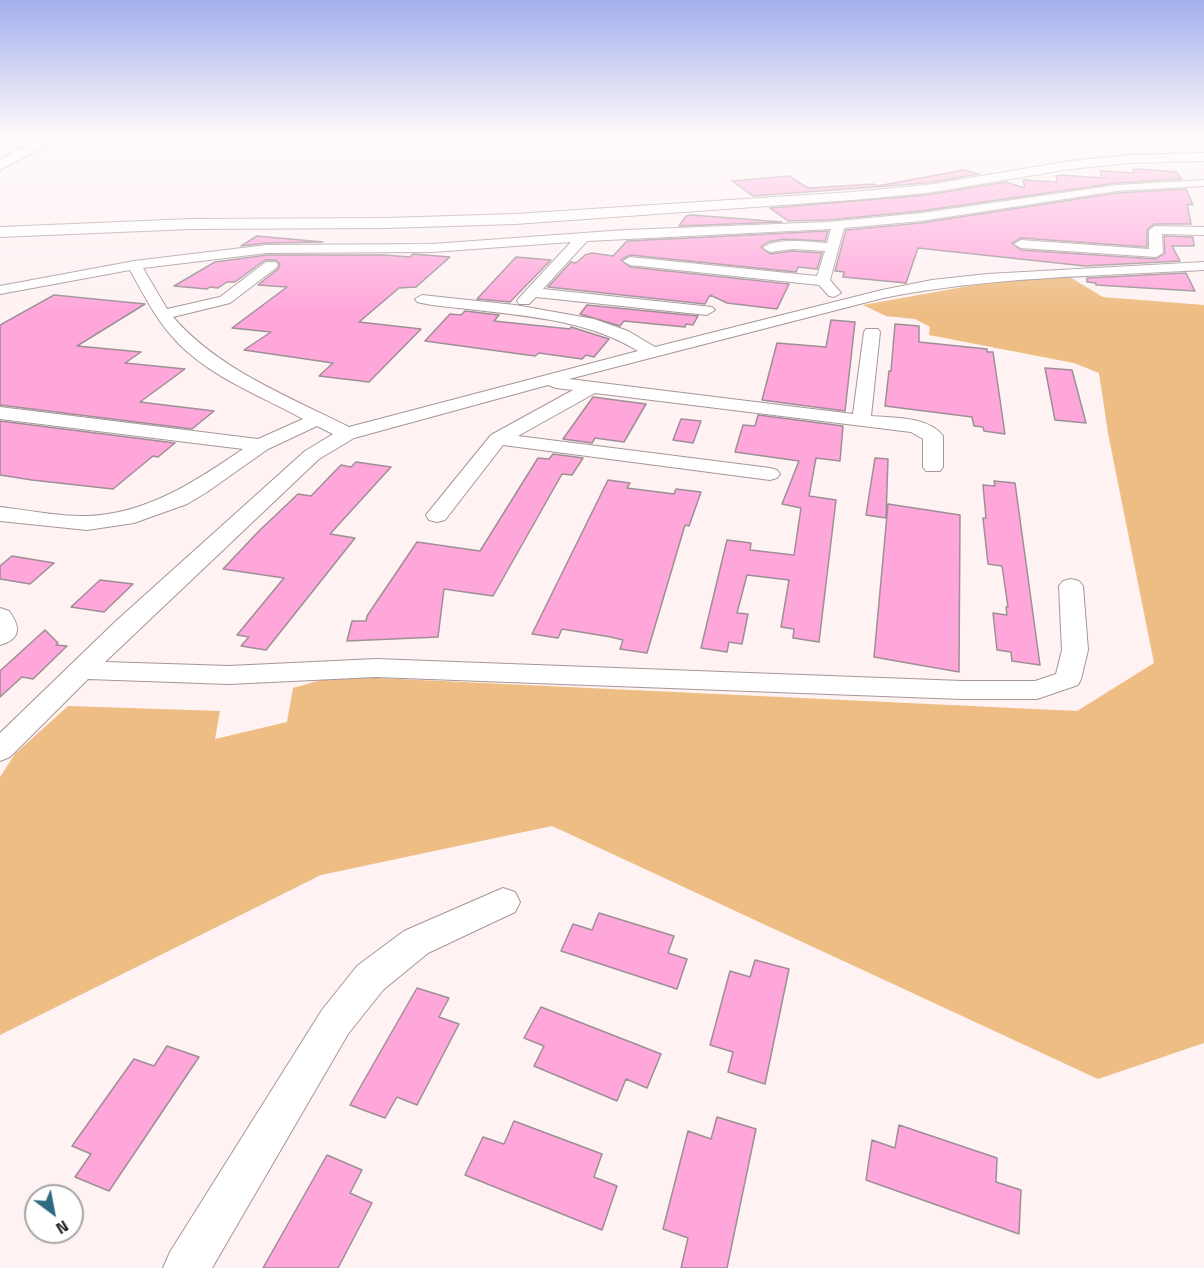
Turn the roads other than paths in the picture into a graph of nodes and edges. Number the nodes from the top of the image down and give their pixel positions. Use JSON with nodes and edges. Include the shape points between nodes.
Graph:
{"nodes":[{"id":1,"x":882,"y":193,"type":"edge"},
{"id":2,"x":1082,"y":193,"type":"edge"},
{"id":3,"x":387,"y":224,"type":"junction"},
{"id":4,"x":839,"y":225,"type":"junction"},
{"id":5,"x":1204,"y":231,"type":"edge"},
{"id":6,"x":0,"y":232,"type":"edge"},
{"id":7,"x":583,"y":237,"type":"junction"},
{"id":8,"x":1021,"y":244,"type":"dead end"},
{"id":9,"x":832,"y":247,"type":"junction"},
{"id":10,"x":770,"y":248,"type":"dead end"},
{"id":11,"x":379,"y":249,"type":"junction"},
{"id":12,"x":1156,"y":253,"type":"junction"},
{"id":13,"x":630,"y":261,"type":"dead end"},
{"id":14,"x":134,"y":265,"type":"junction"},
{"id":15,"x":271,"y":265,"type":"dead end"},
{"id":16,"x":1204,"y":266,"type":"edge"},
{"id":17,"x":1186,"y":268,"type":"junction"},
{"id":18,"x":823,"y":280,"type":"junction"},
{"id":19,"x":0,"y":290,"type":"edge"},
{"id":20,"x":532,"y":292,"type":"junction"},
{"id":21,"x":422,"y":299,"type":"dead end"},
{"id":22,"x":844,"y":304,"type":"junction"},
{"id":23,"x":515,"y":310,"type":"junction"},
{"id":24,"x":707,"y":310,"type":"dead end"},
{"id":25,"x":163,"y":315,"type":"junction"},
{"id":26,"x":872,"y":332,"type":"dead end"},
{"id":27,"x":653,"y":353,"type":"junction"},
{"id":28,"x":540,"y":381,"type":"junction"},
{"id":29,"x":591,"y":388,"type":"junction"},
{"id":30,"x":0,"y":413,"type":"edge"},
{"id":31,"x":318,"y":419,"type":"junction"},
{"id":32,"x":861,"y":420,"type":"junction"},
{"id":33,"x":347,"y":434,"type":"junction"},
{"id":34,"x":498,"y":439,"type":"junction"},
{"id":35,"x":261,"y":445,"type":"junction"},
{"id":36,"x":933,"y":467,"type":"dead end"},
{"id":37,"x":770,"y":474,"type":"dead end"},
{"id":38,"x":437,"y":515,"type":"dead end"},
{"id":39,"x":5,"y":519,"type":"edge"},
{"id":40,"x":1071,"y":586,"type":"dead end"},
{"id":41,"x":0,"y":615,"type":"edge"},
{"id":42,"x":0,"y":637,"type":"edge"},
{"id":43,"x":82,"y":670,"type":"junction"},
{"id":44,"x":0,"y":750,"type":"edge"},
{"id":45,"x":503,"y":902,"type":"dead end"},
{"id":46,"x":186,"y":1268,"type":"edge"}],
"edges":[{"from":1,"to":3,"type":"street"},
{"from":2,"to":4,"type":"street"},
{"from":3,"to":6,"type":"street","via":[[202,224]]},
{"from":3,"to":11,"type":"street"},
{"from":4,"to":7,"type":"street"},
{"from":4,"to":9,"type":"street"},
{"from":5,"to":12,"type":"street","via":[[1155,230]]},
{"from":7,"to":11,"type":"street"},
{"from":7,"to":20,"type":"street"},
{"from":8,"to":12,"type":"street"},
{"from":9,"to":10,"type":"street"},
{"from":9,"to":18,"type":"street"},
{"from":11,"to":14,"type":"street","via":[[267,249]]},
{"from":12,"to":17,"type":"street"},
{"from":13,"to":18,"type":"street"},
{"from":14,"to":19,"type":"street"},
{"from":14,"to":25,"type":"street"},
{"from":15,"to":25,"type":"street","via":[[225,300]]},
{"from":16,"to":17,"type":"street"},
{"from":17,"to":22,"type":"street","via":[[987,278],[932,284]]},
{"from":18,"to":22,"type":"street"},
{"from":20,"to":23,"type":"street"},
{"from":20,"to":24,"type":"street"},
{"from":21,"to":23,"type":"street"},
{"from":22,"to":27,"type":"street"},
{"from":23,"to":27,"type":"street","via":[[594,324],[622,334]]},
{"from":25,"to":31,"type":"street","via":[[184,340],[227,372]]},
{"from":26,"to":32,"type":"street"},
{"from":27,"to":28,"type":"street"},
{"from":28,"to":29,"type":"street"},
{"from":28,"to":33,"type":"street"},
{"from":29,"to":32,"type":"street"},
{"from":29,"to":34,"type":"street"},
{"from":30,"to":35,"type":"street"},
{"from":31,"to":33,"type":"street"},
{"from":31,"to":35,"type":"street"},
{"from":32,"to":36,"type":"street","via":[[930,432]]},
{"from":33,"to":43,"type":"street","via":[[312,455]]},
{"from":34,"to":37,"type":"street"},
{"from":34,"to":38,"type":"street"},
{"from":35,"to":39,"type":"street","via":[[179,500],[126,518],[87,523]]},
{"from":40,"to":43,"type":"street","via":[[1075,650],[1068,679],[1037,690],[376,668],[229,675]]},
{"from":41,"to":42,"type":"street","via":[[4,633]]},
{"from":43,"to":44,"type":"street"},
{"from":45,"to":46,"type":"street","via":[[416,942],[370,978],[335,1022]]}]}
